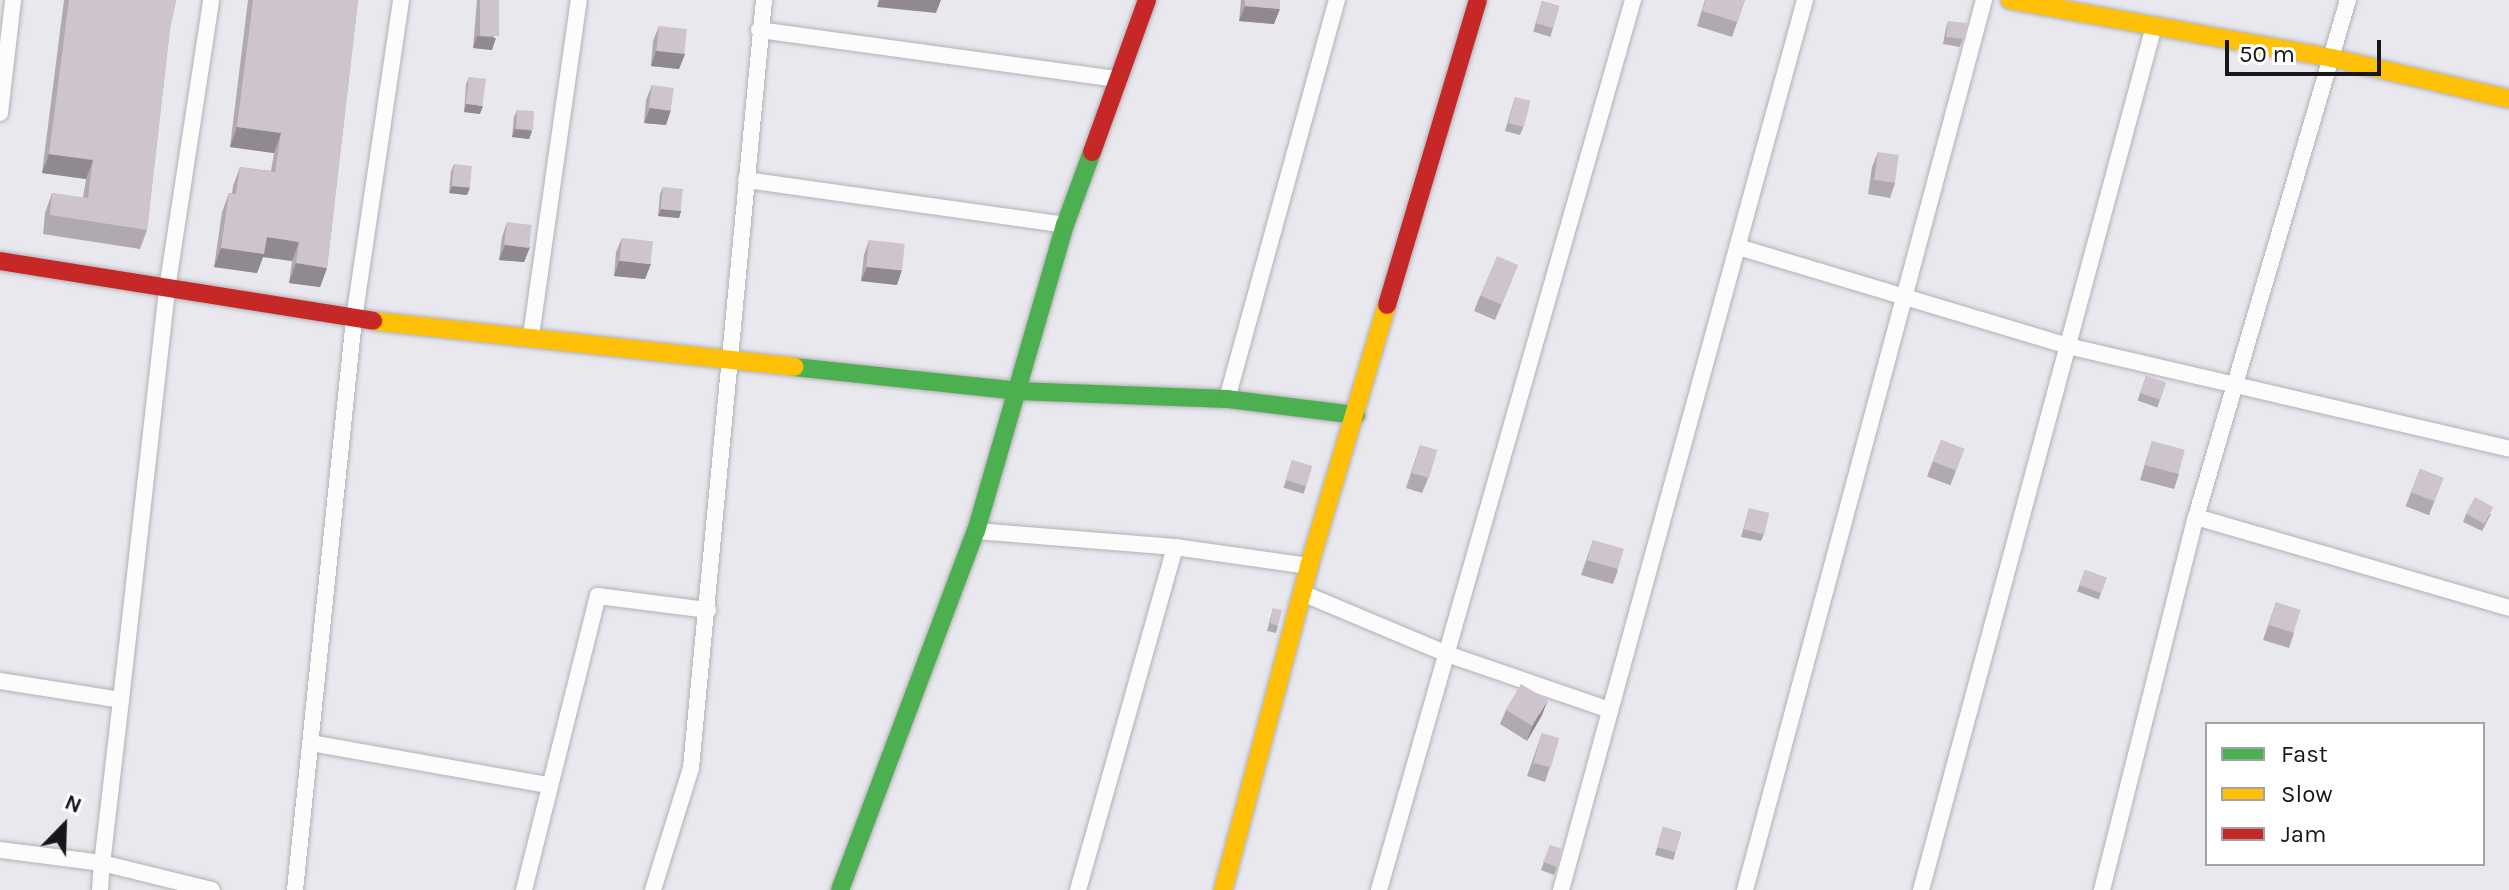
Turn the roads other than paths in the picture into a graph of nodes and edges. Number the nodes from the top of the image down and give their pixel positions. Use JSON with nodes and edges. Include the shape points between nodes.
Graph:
{"nodes":[{"id":1,"x":13,"y":0,"type":"edge"},
{"id":2,"x":211,"y":0,"type":"edge"},
{"id":3,"x":401,"y":0,"type":"edge"},
{"id":4,"x":579,"y":0,"type":"edge"},
{"id":5,"x":764,"y":0,"type":"edge"},
{"id":6,"x":1147,"y":0,"type":"edge"},
{"id":7,"x":1337,"y":0,"type":"edge"},
{"id":8,"x":1478,"y":0,"type":"edge"},
{"id":9,"x":1633,"y":0,"type":"edge"},
{"id":10,"x":1805,"y":0,"type":"edge"},
{"id":11,"x":1984,"y":0,"type":"edge"},
{"id":12,"x":2010,"y":0,"type":"edge"},
{"id":13,"x":2348,"y":0,"type":"edge"},
{"id":14,"x":2154,"y":26,"type":"junction"},
{"id":15,"x":759,"y":30,"type":"junction"},
{"id":16,"x":2332,"y":58,"type":"junction"},
{"id":17,"x":1119,"y":79,"type":"junction"},
{"id":18,"x":2509,"y":99,"type":"edge"},
{"id":19,"x":0,"y":113,"type":"edge"},
{"id":20,"x":746,"y":180,"type":"junction"},
{"id":21,"x":1065,"y":225,"type":"junction"},
{"id":22,"x":1738,"y":247,"type":"junction"},
{"id":23,"x":0,"y":261,"type":"edge"},
{"id":24,"x":167,"y":289,"type":"junction"},
{"id":25,"x":1904,"y":296,"type":"junction"},
{"id":26,"x":354,"y":319,"type":"junction"},
{"id":27,"x":531,"y":336,"type":"junction"},
{"id":28,"x":2068,"y":346,"type":"junction"},
{"id":29,"x":731,"y":358,"type":"junction"},
{"id":30,"x":2236,"y":382,"type":"junction"},
{"id":31,"x":1017,"y":391,"type":"junction"},
{"id":32,"x":1227,"y":399,"type":"junction"},
{"id":33,"x":1356,"y":415,"type":"junction"},
{"id":34,"x":2509,"y":449,"type":"edge"},
{"id":35,"x":2196,"y":517,"type":"junction"},
{"id":36,"x":976,"y":531,"type":"junction"},
{"id":37,"x":1175,"y":547,"type":"junction"},
{"id":38,"x":1309,"y":566,"type":"junction"},
{"id":39,"x":1302,"y":593,"type":"junction"},
{"id":40,"x":2509,"y":608,"type":"edge"},
{"id":41,"x":708,"y":610,"type":"junction"},
{"id":42,"x":1447,"y":654,"type":"junction"},
{"id":43,"x":0,"y":681,"type":"edge"},
{"id":44,"x":121,"y":700,"type":"junction"},
{"id":45,"x":1610,"y":710,"type":"junction"},
{"id":46,"x":311,"y":743,"type":"junction"},
{"id":47,"x":547,"y":785,"type":"junction"},
{"id":48,"x":0,"y":850,"type":"edge"},
{"id":49,"x":102,"y":863,"type":"junction"},
{"id":50,"x":100,"y":890,"type":"edge"},
{"id":51,"x":212,"y":890,"type":"edge"},
{"id":52,"x":295,"y":890,"type":"edge"},
{"id":53,"x":524,"y":890,"type":"edge"},
{"id":54,"x":653,"y":890,"type":"edge"},
{"id":55,"x":840,"y":890,"type":"edge"},
{"id":56,"x":1078,"y":890,"type":"edge"},
{"id":57,"x":1223,"y":890,"type":"edge"},
{"id":58,"x":1379,"y":890,"type":"edge"},
{"id":59,"x":1561,"y":890,"type":"edge"},
{"id":60,"x":1745,"y":890,"type":"edge"},
{"id":61,"x":1921,"y":890,"type":"edge"},
{"id":62,"x":2102,"y":890,"type":"edge"}],
"edges":[{"from":1,"to":19,"type":"street"},
{"from":2,"to":24,"type":"street"},
{"from":3,"to":26,"type":"street"},
{"from":4,"to":27,"type":"street"},
{"from":5,"to":15,"type":"street"},
{"from":6,"to":17,"type":"street"},
{"from":7,"to":32,"type":"street"},
{"from":8,"to":33,"type":"street"},
{"from":9,"to":42,"type":"street"},
{"from":10,"to":22,"type":"street"},
{"from":11,"to":25,"type":"street"},
{"from":12,"to":14,"type":"street"},
{"from":13,"to":16,"type":"street"},
{"from":14,"to":16,"type":"street"},
{"from":14,"to":28,"type":"street"},
{"from":15,"to":17,"type":"street"},
{"from":15,"to":20,"type":"street"},
{"from":16,"to":18,"type":"street"},
{"from":16,"to":30,"type":"street"},
{"from":17,"to":21,"type":"street"},
{"from":20,"to":21,"type":"street"},
{"from":20,"to":29,"type":"street"},
{"from":21,"to":31,"type":"street"},
{"from":22,"to":25,"type":"street"},
{"from":22,"to":45,"type":"street"},
{"from":23,"to":24,"type":"street"},
{"from":24,"to":26,"type":"street"},
{"from":24,"to":44,"type":"street"},
{"from":25,"to":28,"type":"street"},
{"from":25,"to":60,"type":"street"},
{"from":26,"to":27,"type":"street"},
{"from":26,"to":46,"type":"street"},
{"from":27,"to":29,"type":"street"},
{"from":28,"to":30,"type":"street"},
{"from":28,"to":61,"type":"street"},
{"from":29,"to":31,"type":"street"},
{"from":29,"to":41,"type":"street"},
{"from":30,"to":34,"type":"street"},
{"from":30,"to":35,"type":"street"},
{"from":31,"to":32,"type":"street"},
{"from":31,"to":36,"type":"street"},
{"from":32,"to":33,"type":"street"},
{"from":33,"to":38,"type":"street"},
{"from":35,"to":40,"type":"street"},
{"from":35,"to":62,"type":"street"},
{"from":36,"to":37,"type":"street"},
{"from":36,"to":55,"type":"street"},
{"from":37,"to":38,"type":"street"},
{"from":37,"to":56,"type":"street"},
{"from":38,"to":39,"type":"street"},
{"from":39,"to":42,"type":"street"},
{"from":39,"to":57,"type":"street"},
{"from":41,"to":47,"type":"street","via":[[598,596]]},
{"from":41,"to":54,"type":"street","via":[[691,768]]},
{"from":42,"to":45,"type":"street"},
{"from":42,"to":58,"type":"street"},
{"from":43,"to":44,"type":"street"},
{"from":44,"to":49,"type":"street"},
{"from":45,"to":59,"type":"street"},
{"from":46,"to":47,"type":"street"},
{"from":46,"to":52,"type":"street"},
{"from":47,"to":53,"type":"street"},
{"from":48,"to":49,"type":"street"},
{"from":49,"to":50,"type":"street"},
{"from":49,"to":51,"type":"street"}]}
